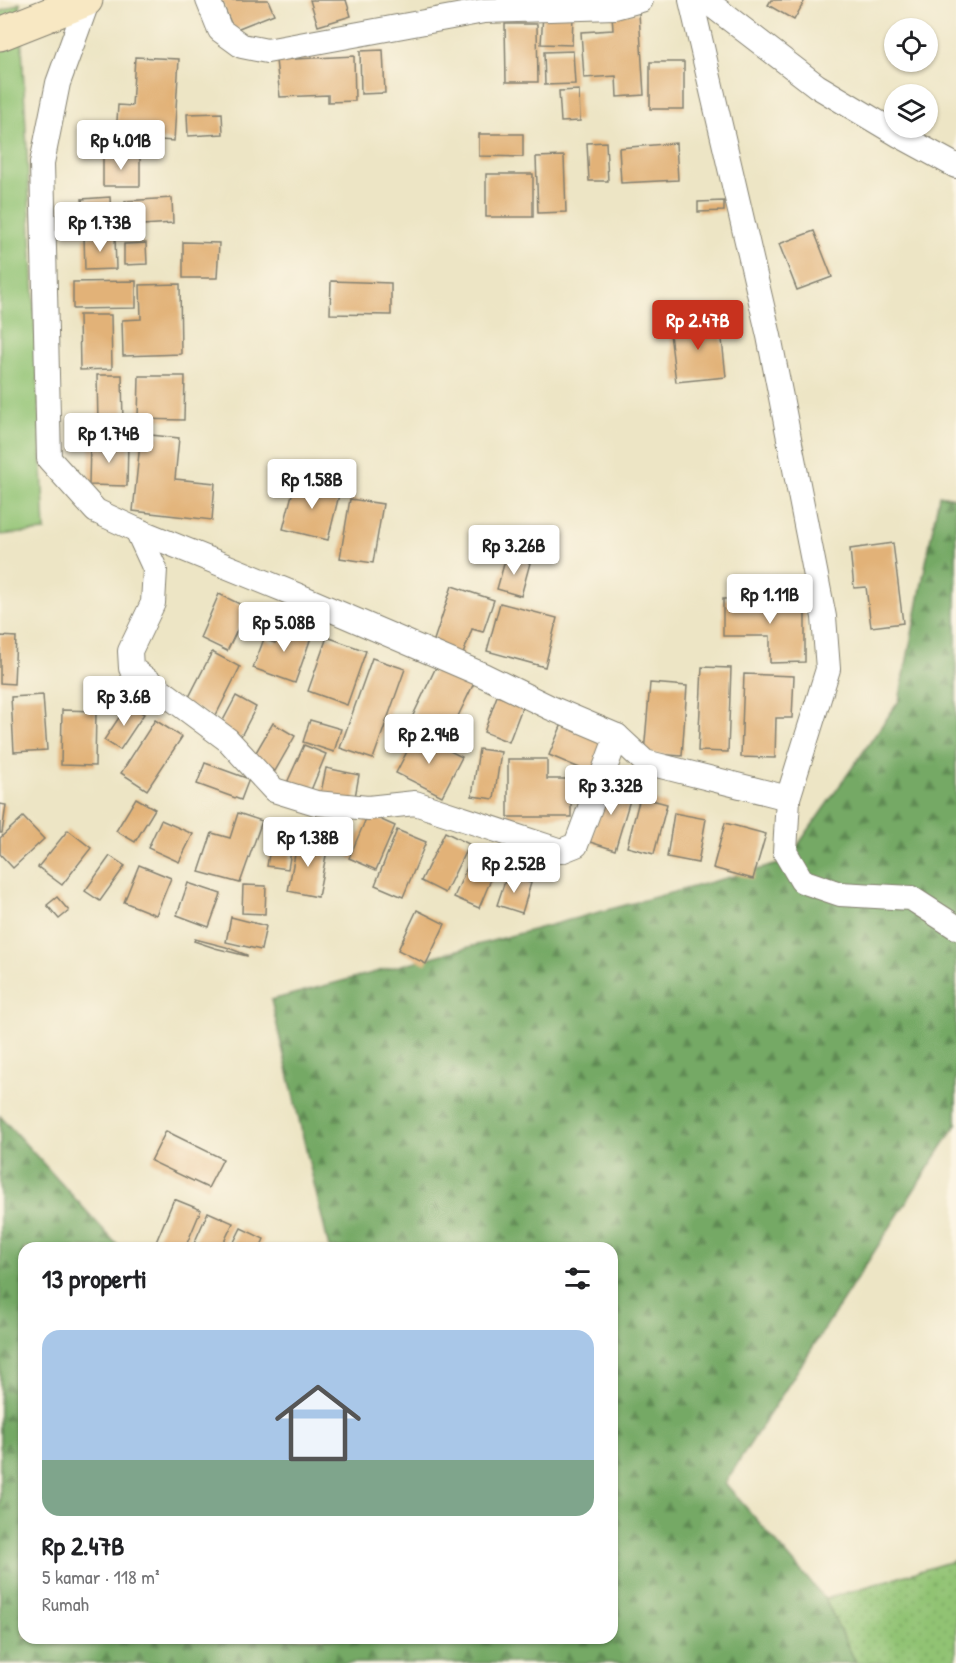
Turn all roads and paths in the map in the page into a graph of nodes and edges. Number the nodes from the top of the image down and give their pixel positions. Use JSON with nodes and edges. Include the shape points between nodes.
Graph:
{"nodes":[{"id":1,"x":87,"y":0,"type":"edge"},
{"id":2,"x":208,"y":0,"type":"edge"},
{"id":3,"x":641,"y":0,"type":"edge"},
{"id":4,"x":691,"y":0,"type":"edge"},
{"id":5,"x":705,"y":0,"type":"edge"},
{"id":6,"x":0,"y":34,"type":"edge"},
{"id":7,"x":956,"y":166,"type":"edge"},
{"id":8,"x":137,"y":530,"type":"junction"},
{"id":9,"x":617,"y":736,"type":"junction"},
{"id":10,"x":788,"y":798,"type":"junction"},
{"id":11,"x":956,"y":927,"type":"edge"}],
"edges":[{"from":1,"to":6,"type":"main road"},
{"from":1,"to":8,"type":"street","via":[[58,83],[42,163],[49,459],[96,510]]},
{"from":2,"to":3,"type":"street","via":[[220,30],[242,46],[267,51],[484,11],[615,7]]},
{"from":4,"to":10,"type":"street","via":[[769,336],[824,617],[828,669]]},
{"from":5,"to":7,"type":"street","via":[[817,86]]},
{"from":8,"to":9,"type":"street","via":[[304,598]]},
{"from":8,"to":9,"type":"street","via":[[155,569],[153,603],[130,651],[131,668],[228,740],[274,790],[316,802],[368,808],[415,803],[561,851],[576,845]]},
{"from":9,"to":10,"type":"street","via":[[645,762]]},
{"from":10,"to":11,"type":"street","via":[[785,852],[802,881],[840,894],[911,898]]}]}
